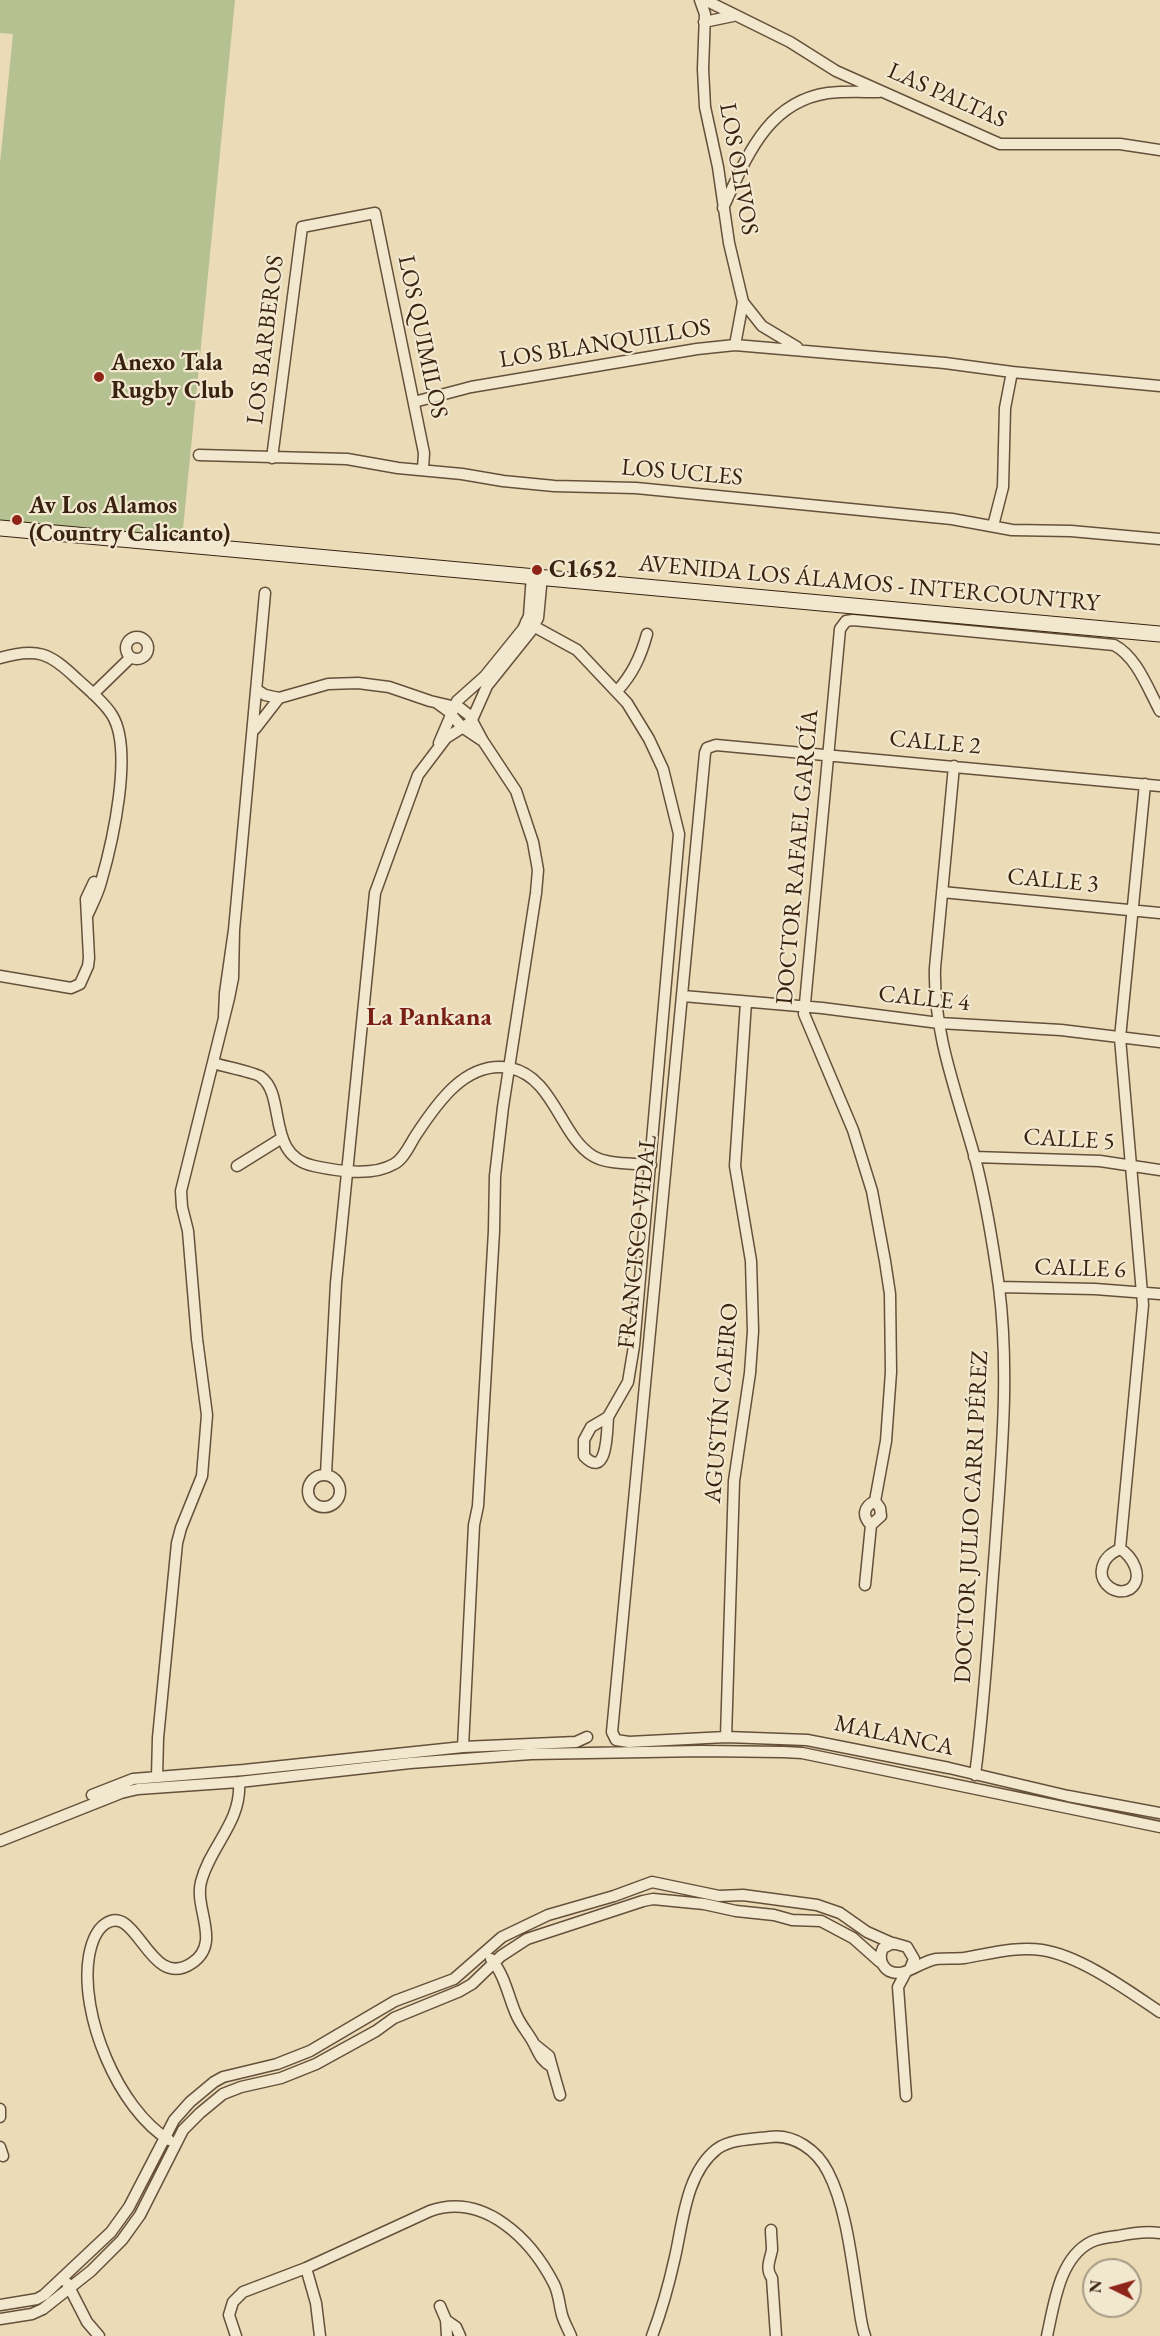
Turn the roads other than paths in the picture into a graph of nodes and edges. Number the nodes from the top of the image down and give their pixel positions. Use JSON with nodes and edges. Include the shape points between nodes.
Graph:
{"nodes":[{"id":1,"x":700,"y":0,"type":"edge"},
{"id":2,"x":705,"y":0,"type":"edge"},
{"id":3,"x":734,"y":16,"type":"junction"},
{"id":4,"x":704,"y":22,"type":"junction"},
{"id":5,"x":886,"y":92,"type":"junction"},
{"id":6,"x":1160,"y":150,"type":"edge"},
{"id":7,"x":722,"y":210,"type":"junction"},
{"id":8,"x":375,"y":213,"type":"joint"},
{"id":9,"x":742,"y":302,"type":"junction"},
{"id":10,"x":735,"y":345,"type":"junction"},
{"id":11,"x":804,"y":351,"type":"junction"},
{"id":12,"x":1012,"y":372,"type":"junction"},
{"id":13,"x":1160,"y":386,"type":"edge"},
{"id":14,"x":414,"y":402,"type":"junction"},
{"id":15,"x":199,"y":455,"type":"dead end"},
{"id":16,"x":272,"y":458,"type":"junction"},
{"id":17,"x":423,"y":469,"type":"junction"},
{"id":18,"x":993,"y":526,"type":"junction"},
{"id":19,"x":0,"y":528,"type":"edge"},
{"id":20,"x":1160,"y":539,"type":"edge"},
{"id":21,"x":537,"y":576,"type":"junction"},
{"id":22,"x":265,"y":593,"type":"dead end"},
{"id":23,"x":530,"y":625,"type":"junction"},
{"id":24,"x":1160,"y":633,"type":"edge"},
{"id":25,"x":647,"y":634,"type":"dead end"},
{"id":26,"x":130,"y":657,"type":"dead end"},
{"id":27,"x":0,"y":658,"type":"edge"},
{"id":28,"x":257,"y":690,"type":"junction"},
{"id":29,"x":617,"y":691,"type":"junction"},
{"id":30,"x":93,"y":694,"type":"junction"},
{"id":31,"x":279,"y":698,"type":"junction"},
{"id":32,"x":452,"y":710,"type":"junction"},
{"id":33,"x":1160,"y":711,"type":"edge"},
{"id":34,"x":472,"y":720,"type":"junction"},
{"id":35,"x":462,"y":728,"type":"junction"},
{"id":36,"x":253,"y":732,"type":"junction"},
{"id":37,"x":483,"y":741,"type":"junction"},
{"id":38,"x":438,"y":746,"type":"junction"},
{"id":39,"x":707,"y":748,"type":"joint"},
{"id":40,"x":828,"y":754,"type":"junction"},
{"id":41,"x":954,"y":766,"type":"junction"},
{"id":42,"x":1145,"y":784,"type":"junction"},
{"id":43,"x":1160,"y":786,"type":"edge"},
{"id":44,"x":942,"y":892,"type":"junction"},
{"id":45,"x":1132,"y":909,"type":"junction"},
{"id":46,"x":1160,"y":913,"type":"edge"},
{"id":47,"x":0,"y":976,"type":"edge"},
{"id":48,"x":683,"y":996,"type":"junction"},
{"id":49,"x":746,"y":1002,"type":"junction"},
{"id":50,"x":805,"y":1006,"type":"junction"},
{"id":51,"x":939,"y":1023,"type":"junction"},
{"id":52,"x":1120,"y":1038,"type":"junction"},
{"id":53,"x":1160,"y":1042,"type":"edge"},
{"id":54,"x":213,"y":1063,"type":"junction"},
{"id":55,"x":510,"y":1068,"type":"junction"},
{"id":56,"x":282,"y":1138,"type":"junction"},
{"id":57,"x":974,"y":1157,"type":"junction"},
{"id":58,"x":651,"y":1165,"type":"junction"},
{"id":59,"x":1131,"y":1165,"type":"junction"},
{"id":60,"x":237,"y":1166,"type":"dead end"},
{"id":61,"x":1160,"y":1170,"type":"edge"},
{"id":62,"x":346,"y":1171,"type":"junction"},
{"id":63,"x":999,"y":1287,"type":"junction"},
{"id":64,"x":1142,"y":1292,"type":"junction"},
{"id":65,"x":1160,"y":1294,"type":"edge"},
{"id":66,"x":608,"y":1417,"type":"dead end"},
{"id":67,"x":326,"y":1474,"type":"dead end"},
{"id":68,"x":1120,"y":1549,"type":"dead end"},
{"id":69,"x":865,"y":1585,"type":"dead end"},
{"id":70,"x":587,"y":1737,"type":"dead end"},
{"id":71,"x":726,"y":1737,"type":"junction"},
{"id":72,"x":616,"y":1740,"type":"joint"},
{"id":73,"x":463,"y":1747,"type":"junction"},
{"id":74,"x":975,"y":1775,"type":"junction"},
{"id":75,"x":156,"y":1777,"type":"junction"},
{"id":76,"x":239,"y":1782,"type":"junction"},
{"id":77,"x":92,"y":1795,"type":"dead end"},
{"id":78,"x":1160,"y":1813,"type":"edge"},
{"id":79,"x":1160,"y":1827,"type":"edge"},
{"id":80,"x":0,"y":1841,"type":"edge"},
{"id":81,"x":619,"y":1894,"type":"junction"},
{"id":82,"x":625,"y":1907,"type":"junction"},
{"id":83,"x":894,"y":1944,"type":"junction"},
{"id":84,"x":907,"y":1947,"type":"junction"},
{"id":85,"x":485,"y":1953,"type":"junction"},
{"id":86,"x":938,"y":1959,"type":"junction"},
{"id":87,"x":494,"y":1962,"type":"junction"},
{"id":88,"x":883,"y":1964,"type":"junction"},
{"id":89,"x":908,"y":1971,"type":"junction"},
{"id":90,"x":899,"y":2002,"type":"junction"},
{"id":91,"x":1160,"y":2012,"type":"edge"},
{"id":92,"x":329,"y":2041,"type":"junction"},
{"id":93,"x":337,"y":2052,"type":"junction"},
{"id":94,"x":560,"y":2095,"type":"dead end"},
{"id":95,"x":906,"y":2096,"type":"dead end"},
{"id":96,"x":0,"y":2109,"type":"edge"},
{"id":97,"x":0,"y":2117,"type":"edge"},
{"id":98,"x":164,"y":2137,"type":"junction"},
{"id":99,"x":176,"y":2144,"type":"junction"},
{"id":100,"x":771,"y":2230,"type":"dead end"},
{"id":101,"x":1160,"y":2233,"type":"edge"},
{"id":102,"x":306,"y":2268,"type":"junction"},
{"id":103,"x":67,"y":2283,"type":"junction"},
{"id":104,"x":5,"y":2305,"type":"edge"},
{"id":105,"x":440,"y":2306,"type":"dead end"},
{"id":106,"x":12,"y":2317,"type":"junction"},
{"id":107,"x":0,"y":2319,"type":"edge"},
{"id":108,"x":446,"y":2320,"type":"junction"},
{"id":109,"x":99,"y":2336,"type":"edge"},
{"id":110,"x":236,"y":2336,"type":"edge"},
{"id":111,"x":320,"y":2336,"type":"edge"},
{"id":112,"x":447,"y":2336,"type":"edge"},
{"id":113,"x":460,"y":2336,"type":"edge"},
{"id":114,"x":571,"y":2336,"type":"edge"},
{"id":115,"x":652,"y":2336,"type":"edge"},
{"id":116,"x":777,"y":2336,"type":"edge"},
{"id":117,"x":865,"y":2336,"type":"edge"},
{"id":118,"x":1047,"y":2336,"type":"edge"}],
"edges":[{"from":1,"to":4,"type":"street","name":"LOS OLIVOS"},
{"from":2,"to":3,"type":"street","name":"LAS PALTAS"},
{"from":3,"to":4,"type":"street"},
{"from":3,"to":5,"type":"street","name":"LAS PALTAS","via":[[790,42],[836,71]]},
{"from":4,"to":7,"type":"street","name":"LOS OLIVOS","via":[[703,90]]},
{"from":5,"to":6,"type":"street","name":"LAS PALTAS","via":[[1000,144],[1120,144]]},
{"from":5,"to":7,"type":"street","via":[[828,93],[792,106],[767,126],[756,142]]},
{"from":7,"to":9,"type":"street","name":"LOS OLIVOS"},
{"from":8,"to":14,"type":"street","name":"LOS QUIMILOS"},
{"from":8,"to":16,"type":"street","name":"LOS BARBEROS","via":[[302,227]]},
{"from":9,"to":10,"type":"street","name":"LOS OLIVOS"},
{"from":9,"to":11,"type":"street","name":"LOS BLANQUILLOS","via":[[762,326]]},
{"from":10,"to":11,"type":"street","name":"LOS BLANQUILLOS"},
{"from":10,"to":14,"type":"street","name":"LOS BLANQUILLOS","via":[[471,387]]},
{"from":11,"to":12,"type":"street","name":"LOS BLANQUILLOS"},
{"from":12,"to":13,"type":"street","name":"LOS BLANQUILLOS"},
{"from":12,"to":18,"type":"street","via":[[1005,408],[1003,487]]},
{"from":14,"to":17,"type":"street","name":"LOS QUIMILOS","via":[[424,453]]},
{"from":15,"to":16,"type":"street","name":"LOS UCLES"},
{"from":16,"to":17,"type":"street","name":"LOS UCLES","via":[[347,459]]},
{"from":17,"to":18,"type":"street","name":"LOS UCLES","via":[[503,481],[636,488]]},
{"from":18,"to":20,"type":"street","name":"LOS UCLES"},
{"from":19,"to":21,"type":"main road","name":"AVENIDA LOS ÁLAMOS - INTERCOUNTRY"},
{"from":21,"to":23,"type":"street"},
{"from":21,"to":24,"type":"main road","name":"AVENIDA LOS ÁLAMOS - INTERCOUNTRY"},
{"from":22,"to":28,"type":"street"},
{"from":23,"to":29,"type":"street","via":[[578,650]]},
{"from":23,"to":32,"type":"street","via":[[485,676],[460,696]]},
{"from":23,"to":34,"type":"street","via":[[524,642],[488,686]]},
{"from":25,"to":29,"type":"street","via":[[637,665]]},
{"from":26,"to":30,"type":"street"},
{"from":27,"to":30,"type":"street","via":[[20,652],[48,656]]},
{"from":28,"to":31,"type":"street"},
{"from":28,"to":36,"type":"street"},
{"from":29,"to":58,"type":"street","via":[[640,722],[657,755],[679,834]]},
{"from":30,"to":47,"type":"street","via":[[112,716],[121,745],[115,828],[101,882],[87,916],[88,966],[83,980],[70,988]]},
{"from":31,"to":32,"type":"street","via":[[328,684],[358,683],[397,688]]},
{"from":31,"to":36,"type":"street"},
{"from":32,"to":34,"type":"street","via":[[465,711]]},
{"from":32,"to":35,"type":"street"},
{"from":32,"to":38,"type":"street"},
{"from":33,"to":40,"type":"street","name":"DOCTOR RAFAEL GARCÍA","via":[[1133,662],[1114,645],[853,620],[842,624],[838,634]]},
{"from":34,"to":35,"type":"street"},
{"from":34,"to":37,"type":"street"},
{"from":35,"to":37,"type":"street"},
{"from":35,"to":38,"type":"street"},
{"from":36,"to":54,"type":"street","via":[[224,1016]]},
{"from":37,"to":55,"type":"street","via":[[516,791],[533,842],[537,870]]},
{"from":38,"to":62,"type":"street","via":[[414,784],[373,900]]},
{"from":39,"to":40,"type":"street","name":"CALLE 2","via":[[716,745]]},
{"from":39,"to":48,"type":"street","name":"FRANCISCO VIDAL"},
{"from":40,"to":41,"type":"street","name":"CALLE 2"},
{"from":40,"to":50,"type":"street","name":"DOCTOR RAFAEL GARCÍA"},
{"from":41,"to":42,"type":"street","name":"CALLE 2"},
{"from":41,"to":44,"type":"street","name":"DOCTOR JULIO CARRI PÉREZ"},
{"from":42,"to":43,"type":"street","name":"CALLE 2"},
{"from":42,"to":45,"type":"street"},
{"from":44,"to":45,"type":"street","name":"CALLE 3"},
{"from":44,"to":51,"type":"street","name":"DOCTOR JULIO CARRI PÉREZ","via":[[934,968]]},
{"from":45,"to":46,"type":"street","name":"CALLE 3"},
{"from":45,"to":52,"type":"street"},
{"from":48,"to":49,"type":"street","name":"CALLE 4"},
{"from":48,"to":72,"type":"street","name":"FRANCISCO VIDAL","via":[[613,1720]]},
{"from":49,"to":50,"type":"street","name":"CALLE 4"},
{"from":49,"to":71,"type":"street","name":"AGUSTÍN CAEIRO","via":[[735,1166],[751,1261],[753,1331],[734,1482]]},
{"from":50,"to":51,"type":"street","name":"CALLE 4"},
{"from":50,"to":69,"type":"street","name":"DOCTOR RAFAEL GARCÍA","via":[[806,1018],[842,1100],[872,1191],[890,1294],[891,1372],[886,1441],[875,1501],[881,1516],[871,1525]]},
{"from":51,"to":52,"type":"street","name":"CALLE 4","via":[[1061,1030]]},
{"from":51,"to":57,"type":"street","name":"DOCTOR JULIO CARRI PÉREZ"},
{"from":52,"to":53,"type":"street","name":"CALLE 4"},
{"from":52,"to":59,"type":"street"},
{"from":54,"to":56,"type":"street","via":[[262,1077],[270,1088]]},
{"from":54,"to":75,"type":"street","via":[[181,1191],[207,1415],[201,1480],[177,1543]]},
{"from":55,"to":58,"type":"street","via":[[545,1090],[556,1111],[592,1155]]},
{"from":55,"to":62,"type":"street","via":[[477,1071],[462,1079],[394,1165],[372,1171]]},
{"from":55,"to":73,"type":"street","via":[[495,1176]]},
{"from":56,"to":60,"type":"street"},
{"from":56,"to":62,"type":"street","via":[[293,1154],[307,1164]]},
{"from":57,"to":59,"type":"street","name":"CALLE 5"},
{"from":57,"to":63,"type":"street","name":"DOCTOR JULIO CARRI PÉREZ"},
{"from":58,"to":66,"type":"street","via":[[631,1369]]},
{"from":59,"to":61,"type":"street","name":"CALLE 5"},
{"from":59,"to":64,"type":"street"},
{"from":62,"to":67,"type":"street"},
{"from":63,"to":64,"type":"street","name":"CALLE 6"},
{"from":63,"to":74,"type":"street","name":"DOCTOR JULIO CARRI PÉREZ","via":[[1005,1356],[1003,1427]]},
{"from":64,"to":65,"type":"street","name":"CALLE 6"},
{"from":64,"to":68,"type":"street"},
{"from":70,"to":73,"type":"street","via":[[576,1742]]},
{"from":71,"to":72,"type":"street","name":"MALANCA"},
{"from":71,"to":74,"type":"street","name":"MALANCA","via":[[807,1740]]},
{"from":73,"to":75,"type":"street"},
{"from":74,"to":78,"type":"street","name":"MALANCA"},
{"from":75,"to":77,"type":"street","via":[[128,1780]]},
{"from":76,"to":79,"type":"street","via":[[531,1754],[783,1752]]},
{"from":76,"to":80,"type":"street","via":[[131,1790]]},
{"from":76,"to":98,"type":"street","via":[[240,1797],[233,1821],[211,1857],[200,1885],[207,1926],[200,1956],[183,1967],[166,1965],[149,1953],[125,1922],[118,1920],[100,1928],[90,1948],[88,1995],[104,2050],[130,2100]]},
{"from":81,"to":82,"type":"street"},
{"from":81,"to":83,"type":"street","via":[[652,1882],[719,1896],[807,1903],[840,1913],[867,1932]]},
{"from":81,"to":85,"type":"street","via":[[523,1926],[502,1937]]},
{"from":82,"to":87,"type":"street","via":[[527,1939]]},
{"from":82,"to":88,"type":"street","via":[[653,1899],[821,1921],[853,1938]]},
{"from":83,"to":84,"type":"street"},
{"from":83,"to":88,"type":"street","via":[[883,1948],[879,1957]]},
{"from":84,"to":86,"type":"street"},
{"from":84,"to":89,"type":"street","via":[[914,1959]]},
{"from":85,"to":87,"type":"street"},
{"from":85,"to":92,"type":"street","via":[[454,1979],[395,2001]]},
{"from":86,"to":89,"type":"street"},
{"from":86,"to":91,"type":"street","via":[[1026,1949],[1048,1952],[1104,1976]]},
{"from":87,"to":93,"type":"street","via":[[460,1991],[403,2014]]},
{"from":87,"to":94,"type":"street","via":[[517,2017],[537,2053],[552,2067]]},
{"from":88,"to":89,"type":"street","via":[[897,1973]]},
{"from":88,"to":90,"type":"street"},
{"from":89,"to":90,"type":"street","via":[[898,1987]]},
{"from":90,"to":95,"type":"street"},
{"from":92,"to":93,"type":"street"},
{"from":92,"to":98,"type":"street","via":[[289,2060],[214,2082],[183,2109]]},
{"from":93,"to":99,"type":"street","via":[[280,2078],[223,2094],[192,2120]]},
{"from":96,"to":97,"type":"street"},
{"from":98,"to":99,"type":"street"},
{"from":98,"to":103,"type":"street","via":[[129,2207]]},
{"from":99,"to":103,"type":"street","via":[[128,2232],[91,2271]]},
{"from":100,"to":116,"type":"street","via":[[768,2273],[772,2278]]},
{"from":101,"to":118,"type":"street","via":[[1102,2239],[1082,2248],[1062,2278]]},
{"from":102,"to":110,"type":"street","via":[[237,2297],[229,2315]]},
{"from":102,"to":111,"type":"street"},
{"from":102,"to":114,"type":"street","via":[[430,2211],[449,2205],[474,2209],[513,2229],[529,2246],[554,2285]]},
{"from":103,"to":104,"type":"street","via":[[37,2299]]},
{"from":103,"to":106,"type":"street","via":[[43,2309]]},
{"from":103,"to":109,"type":"street","via":[[87,2322]]},
{"from":104,"to":106,"type":"street"},
{"from":105,"to":108,"type":"street"},
{"from":106,"to":107,"type":"street"},
{"from":108,"to":112,"type":"street"},
{"from":108,"to":113,"type":"street"},
{"from":115,"to":117,"type":"street","via":[[665,2299],[689,2196],[700,2170],[726,2144],[782,2136],[800,2142],[815,2155],[833,2182]]}]}
